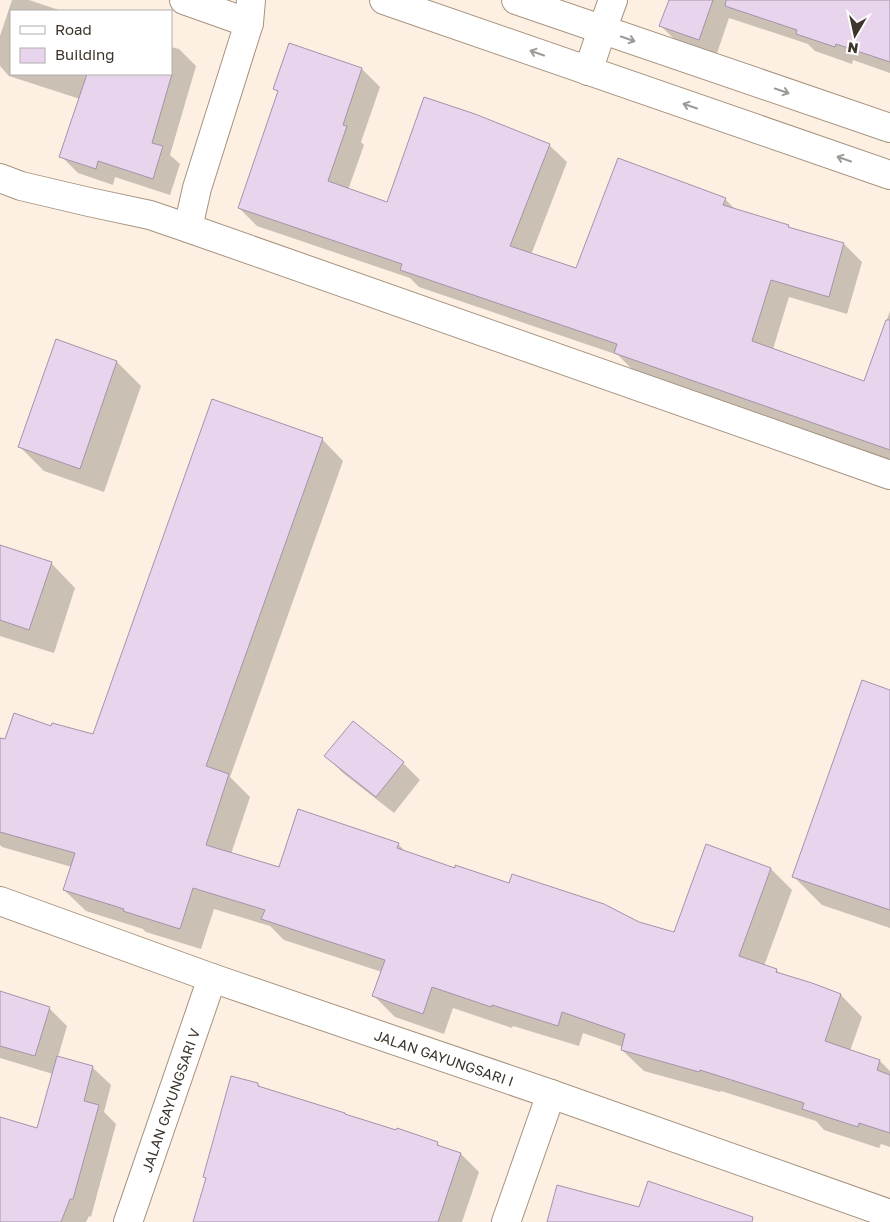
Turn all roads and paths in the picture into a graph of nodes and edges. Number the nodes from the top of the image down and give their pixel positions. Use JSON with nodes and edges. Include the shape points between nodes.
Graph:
{"nodes":[{"id":1,"x":184,"y":0,"type":"edge"},
{"id":2,"x":384,"y":0,"type":"edge"},
{"id":3,"x":516,"y":0,"type":"edge"},
{"id":4,"x":613,"y":0,"type":"edge"},
{"id":5,"x":250,"y":11,"type":"edge"},
{"id":6,"x":602,"y":30,"type":"junction"},
{"id":7,"x":588,"y":71,"type":"junction"},
{"id":8,"x":890,"y":128,"type":"edge"},
{"id":9,"x":890,"y":176,"type":"edge"},
{"id":10,"x":0,"y":178,"type":"edge"},
{"id":11,"x":188,"y":228,"type":"junction"},
{"id":12,"x":890,"y":475,"type":"edge"},
{"id":13,"x":0,"y":901,"type":"edge"},
{"id":14,"x":212,"y":978,"type":"junction"},
{"id":15,"x":552,"y":1094,"type":"junction"},
{"id":16,"x":876,"y":1214,"type":"edge"},
{"id":17,"x":128,"y":1222,"type":"edge"},
{"id":18,"x":506,"y":1222,"type":"edge"}],
"edges":[{"from":1,"to":5,"type":"street"},
{"from":7,"to":2,"type":"street","one_way":true},
{"from":3,"to":6,"type":"street"},
{"from":4,"to":6,"type":"street"},
{"from":5,"to":11,"type":"street"},
{"from":6,"to":7,"type":"street"},
{"from":6,"to":8,"type":"street","one_way":true},
{"from":9,"to":7,"type":"street","one_way":true},
{"from":10,"to":11,"type":"street","via":[[21,186],[150,215]]},
{"from":11,"to":12,"type":"street"},
{"from":13,"to":14,"type":"street","name":"JALAN GAYUNGSARI I"},
{"from":14,"to":15,"type":"street","name":"JALAN GAYUNGSARI I"},
{"from":14,"to":17,"type":"street","name":"JALAN GAYUNGSARI V"},
{"from":15,"to":16,"type":"street","name":"JALAN GAYUNGSARI I"},
{"from":15,"to":18,"type":"street"}]}
